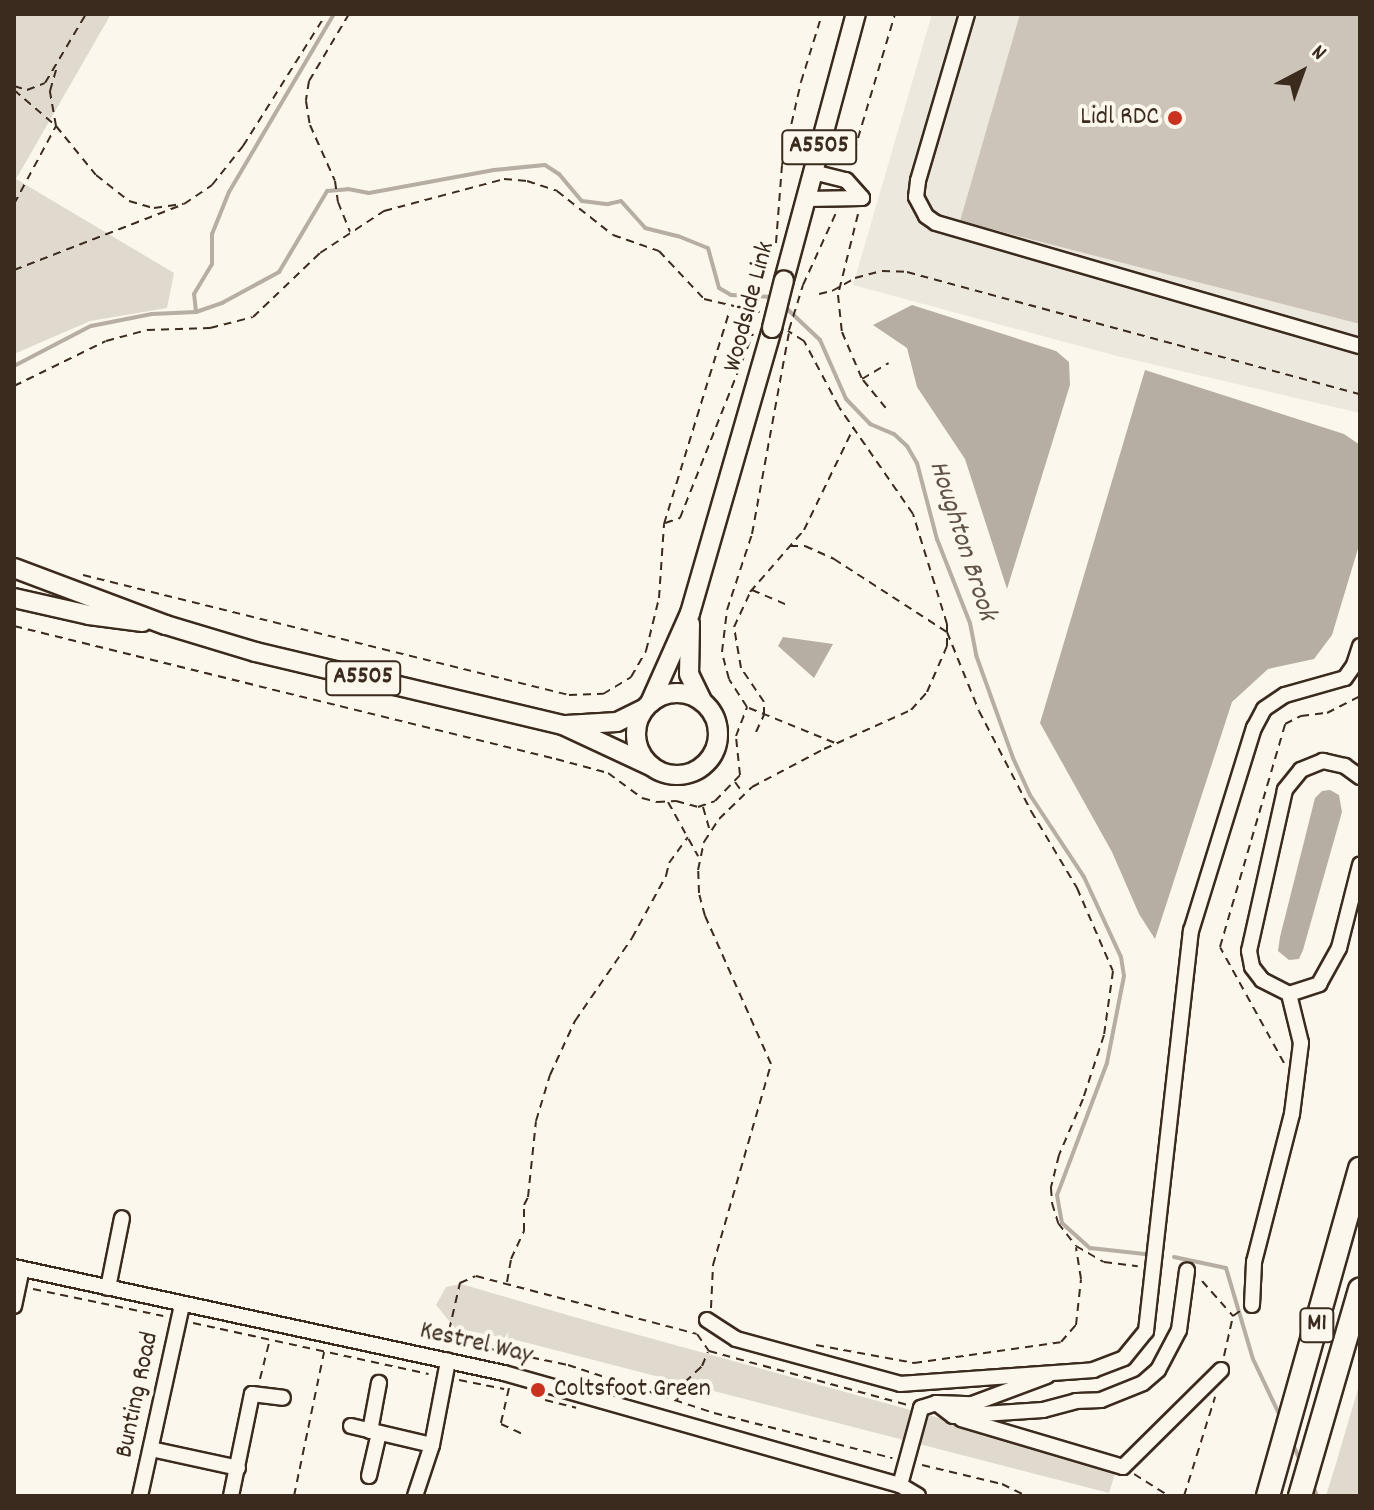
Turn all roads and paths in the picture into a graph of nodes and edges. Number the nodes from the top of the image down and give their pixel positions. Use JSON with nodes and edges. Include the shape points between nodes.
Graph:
{"nodes":[{"id":1,"x":86,"y":14,"type":"edge"},
{"id":2,"x":326,"y":14,"type":"edge"},
{"id":3,"x":349,"y":14,"type":"edge"},
{"id":4,"x":822,"y":14,"type":"edge"},
{"id":5,"x":856,"y":14,"type":"edge"},
{"id":6,"x":895,"y":14,"type":"edge"},
{"id":7,"x":967,"y":14,"type":"edge"},
{"id":8,"x":57,"y":66,"type":"junction"},
{"id":9,"x":14,"y":88,"type":"edge"},
{"id":10,"x":56,"y":126,"type":"junction"},
{"id":11,"x":849,"y":170,"type":"dead end"},
{"id":12,"x":813,"y":172,"type":"junction"},
{"id":13,"x":862,"y":198,"type":"junction"},
{"id":14,"x":806,"y":199,"type":"junction"},
{"id":15,"x":14,"y":204,"type":"edge"},
{"id":16,"x":184,"y":204,"type":"junction"},
{"id":17,"x":838,"y":209,"type":"dead end"},
{"id":18,"x":350,"y":234,"type":"junction"},
{"id":19,"x":776,"y":254,"type":"dead end"},
{"id":20,"x":14,"y":270,"type":"edge"},
{"id":21,"x":794,"y":282,"type":"junction"},
{"id":22,"x":840,"y":287,"type":"junction"},
{"id":23,"x":819,"y":294,"type":"dead end"},
{"id":24,"x":730,"y":308,"type":"junction"},
{"id":25,"x":770,"y":325,"type":"junction"},
{"id":26,"x":1360,"y":346,"type":"edge"},
{"id":27,"x":889,"y":363,"type":"dead end"},
{"id":28,"x":862,"y":379,"type":"junction"},
{"id":29,"x":14,"y":386,"type":"edge"},
{"id":30,"x":1360,"y":394,"type":"edge"},
{"id":31,"x":886,"y":408,"type":"dead end"},
{"id":32,"x":854,"y":427,"type":"junction"},
{"id":33,"x":664,"y":524,"type":"junction"},
{"id":34,"x":790,"y":546,"type":"junction"},
{"id":35,"x":14,"y":568,"type":"edge"},
{"id":36,"x":81,"y":575,"type":"dead end"},
{"id":37,"x":752,"y":590,"type":"junction"},
{"id":38,"x":14,"y":598,"type":"edge"},
{"id":39,"x":787,"y":605,"type":"dead end"},
{"id":40,"x":690,"y":613,"type":"junction"},
{"id":41,"x":166,"y":625,"type":"junction"},
{"id":42,"x":14,"y":626,"type":"edge"},
{"id":43,"x":947,"y":632,"type":"junction"},
{"id":44,"x":1360,"y":646,"type":"edge"},
{"id":45,"x":702,"y":701,"type":"junction"},
{"id":46,"x":647,"y":706,"type":"junction"},
{"id":47,"x":747,"y":707,"type":"junction"},
{"id":48,"x":764,"y":715,"type":"junction"},
{"id":49,"x":563,"y":725,"type":"junction"},
{"id":50,"x":756,"y":732,"type":"dead end"},
{"id":51,"x":837,"y":743,"type":"junction"},
{"id":52,"x":651,"y":766,"type":"junction"},
{"id":53,"x":1360,"y":777,"type":"edge"},
{"id":54,"x":734,"y":781,"type":"junction"},
{"id":55,"x":743,"y":793,"type":"junction"},
{"id":56,"x":667,"y":801,"type":"junction"},
{"id":57,"x":702,"y":806,"type":"junction"},
{"id":58,"x":710,"y":832,"type":"junction"},
{"id":59,"x":688,"y":837,"type":"junction"},
{"id":60,"x":700,"y":858,"type":"junction"},
{"id":61,"x":1360,"y":865,"type":"edge"},
{"id":62,"x":1289,"y":994,"type":"junction"},
{"id":63,"x":1360,"y":1169,"type":"edge"},
{"id":64,"x":122,"y":1218,"type":"dead end"},
{"id":65,"x":1076,"y":1246,"type":"junction"},
{"id":66,"x":18,"y":1268,"type":"edge"},
{"id":67,"x":1153,"y":1274,"type":"junction"},
{"id":68,"x":1187,"y":1274,"type":"joint"},
{"id":69,"x":506,"y":1284,"type":"junction"},
{"id":70,"x":19,"y":1286,"type":"junction"},
{"id":71,"x":108,"y":1288,"type":"junction"},
{"id":72,"x":1360,"y":1290,"type":"edge"},
{"id":73,"x":1252,"y":1305,"type":"dead end"},
{"id":74,"x":14,"y":1306,"type":"edge"},
{"id":75,"x":180,"y":1312,"type":"junction"},
{"id":76,"x":707,"y":1320,"type":"junction"},
{"id":77,"x":269,"y":1340,"type":"junction"},
{"id":78,"x":704,"y":1340,"type":"junction"},
{"id":79,"x":814,"y":1345,"type":"dead end"},
{"id":80,"x":324,"y":1351,"type":"junction"},
{"id":81,"x":709,"y":1351,"type":"junction"},
{"id":82,"x":447,"y":1355,"type":"junction"},
{"id":83,"x":1221,"y":1370,"type":"joint"},
{"id":84,"x":1050,"y":1373,"type":"junction"},
{"id":85,"x":445,"y":1377,"type":"junction"},
{"id":86,"x":510,"y":1382,"type":"junction"},
{"id":87,"x":379,"y":1383,"type":"dead end"},
{"id":88,"x":252,"y":1394,"type":"junction"},
{"id":89,"x":1215,"y":1397,"type":"dead end"},
{"id":90,"x":283,"y":1398,"type":"dead end"},
{"id":91,"x":535,"y":1398,"type":"dead end"},
{"id":92,"x":677,"y":1401,"type":"dead end"},
{"id":93,"x":580,"y":1404,"type":"dead end"},
{"id":94,"x":929,"y":1406,"type":"junction"},
{"id":95,"x":953,"y":1416,"type":"junction"},
{"id":96,"x":351,"y":1426,"type":"dead end"},
{"id":97,"x":374,"y":1432,"type":"junction"},
{"id":98,"x":525,"y":1435,"type":"dead end"},
{"id":99,"x":432,"y":1445,"type":"junction"},
{"id":100,"x":151,"y":1449,"type":"junction"},
{"id":101,"x":907,"y":1462,"type":"junction"},
{"id":102,"x":1123,"y":1467,"type":"junction"},
{"id":103,"x":238,"y":1468,"type":"junction"},
{"id":104,"x":369,"y":1476,"type":"dead end"},
{"id":105,"x":900,"y":1485,"type":"junction"},
{"id":106,"x":140,"y":1496,"type":"edge"},
{"id":107,"x":231,"y":1496,"type":"edge"},
{"id":108,"x":294,"y":1496,"type":"edge"},
{"id":109,"x":415,"y":1496,"type":"edge"},
{"id":110,"x":918,"y":1496,"type":"edge"},
{"id":111,"x":1027,"y":1496,"type":"edge"},
{"id":112,"x":1169,"y":1496,"type":"edge"},
{"id":113,"x":1184,"y":1496,"type":"edge"},
{"id":114,"x":1268,"y":1496,"type":"edge"},
{"id":115,"x":1300,"y":1496,"type":"edge"}],
"edges":[{"from":1,"to":8,"type":"path"},
{"from":2,"to":16,"type":"path","via":[[243,146],[212,185]]},
{"from":3,"to":18,"type":"path","via":[[309,81],[306,101]]},
{"from":4,"to":19,"type":"path","via":[[782,165]]},
{"from":5,"to":12,"type":"main road","name":"Woodside Link","number":"A5505"},
{"from":6,"to":11,"type":"path"},
{"from":7,"to":26,"type":"street","via":[[918,181],[916,197],[926,216]]},
{"from":8,"to":9,"type":"path","via":[[45,83],[27,90]]},
{"from":8,"to":10,"type":"path","via":[[50,91]]},
{"from":9,"to":10,"type":"path"},
{"from":10,"to":15,"type":"path"},
{"from":10,"to":16,"type":"path","via":[[96,175],[129,201],[154,208]]},
{"from":12,"to":13,"type":"street","via":[[846,180]]},
{"from":12,"to":14,"type":"main road","name":"Woodside Link","number":"A5505"},
{"from":13,"to":14,"type":"street"},
{"from":13,"to":22,"type":"path"},
{"from":14,"to":21,"type":"main road","name":"Woodside Link","number":"A5505"},
{"from":16,"to":20,"type":"path"},
{"from":17,"to":21,"type":"path"},
{"from":18,"to":24,"type":"path","via":[[384,211],[444,192],[504,179],[527,181],[557,191],[613,235],[659,251],[704,299]]},
{"from":18,"to":29,"type":"path","via":[[320,253],[253,317],[210,328],[147,330],[106,341]]},
{"from":21,"to":25,"type":"main road","name":"Woodside Link","number":"A5505","bridge":true},
{"from":21,"to":25,"type":"path","bridge":true},
{"from":22,"to":23,"type":"path"},
{"from":22,"to":28,"type":"path","via":[[842,332]]},
{"from":22,"to":30,"type":"path","via":[[882,271],[907,272]]},
{"from":24,"to":25,"type":"path"},
{"from":24,"to":33,"type":"path"},
{"from":25,"to":32,"type":"path","via":[[804,341]]},
{"from":25,"to":33,"type":"path","via":[[680,518]]},
{"from":25,"to":40,"type":"main road","name":"Woodside Link","number":"A5505"},
{"from":25,"to":47,"type":"path","via":[[752,534],[722,652],[729,679]]},
{"from":27,"to":28,"type":"path"},
{"from":28,"to":31,"type":"path"},
{"from":32,"to":34,"type":"path","via":[[804,530]]},
{"from":32,"to":43,"type":"path","via":[[913,514]]},
{"from":33,"to":36,"type":"path","via":[[659,598],[646,651],[631,677],[603,694],[569,695]]},
{"from":34,"to":37,"type":"path"},
{"from":34,"to":43,"type":"path","via":[[805,546],[834,559]]},
{"from":35,"to":41,"type":"main road","number":"A5505"},
{"from":37,"to":39,"type":"path"},
{"from":37,"to":48,"type":"path","via":[[734,627],[741,668],[764,702]]},
{"from":38,"to":41,"type":"main road","number":"A5505"},
{"from":40,"to":45,"type":"main road","name":"Woodside Link","number":"A5505","via":[[688,666]]},
{"from":40,"to":46,"type":"main road","name":"Woodside Link","number":"A5505"},
{"from":41,"to":49,"type":"main road","number":"A5505","via":[[256,652]]},
{"from":42,"to":56,"type":"path","via":[[556,759],[608,773],[642,798]]},
{"from":43,"to":51,"type":"path","via":[[937,673],[911,710]]},
{"from":43,"to":65,"type":"path","via":[[979,711],[1077,888],[1113,971],[1104,1035],[1051,1188],[1058,1223]]},
{"from":44,"to":67,"type":"street","via":[[1345,678],[1285,695],[1264,709],[1254,728],[1191,931]]},
{"from":45,"to":46,"type":"main road","number":"A5505","via":[[681,693],[659,697]]},
{"from":45,"to":52,"type":"main road","number":"A5505","via":[[718,727],[716,751],[709,761],[687,775],[662,773]]},
{"from":46,"to":49,"type":"main road","number":"A5505","via":[[617,722]]},
{"from":46,"to":52,"type":"main road","number":"A5505","via":[[636,739]]},
{"from":47,"to":48,"type":"path"},
{"from":47,"to":54,"type":"path","via":[[736,736],[740,775]]},
{"from":48,"to":50,"type":"path"},
{"from":48,"to":51,"type":"path"},
{"from":49,"to":52,"type":"main road","number":"A5505"},
{"from":51,"to":55,"type":"path"},
{"from":53,"to":62,"type":"street","via":[[1345,766],[1323,761],[1301,770],[1285,790],[1249,951],[1262,980]]},
{"from":54,"to":55,"type":"path"},
{"from":54,"to":57,"type":"path","via":[[715,801]]},
{"from":55,"to":58,"type":"path"},
{"from":56,"to":57,"type":"path"},
{"from":56,"to":59,"type":"path"},
{"from":57,"to":58,"type":"path"},
{"from":58,"to":60,"type":"path"},
{"from":59,"to":60,"type":"path"},
{"from":59,"to":69,"type":"path","via":[[669,863],[632,938],[575,1021],[550,1075],[536,1121],[524,1231]]},
{"from":60,"to":76,"type":"path","via":[[699,893],[705,916],[771,1064],[713,1265]]},
{"from":61,"to":62,"type":"street","via":[[1339,948],[1319,984]]},
{"from":62,"to":73,"type":"street","via":[[1301,1043],[1292,1114],[1254,1262]]},
{"from":63,"to":114,"type":"highway","number":"M1"},
{"from":64,"to":71,"type":"street"},
{"from":65,"to":67,"type":"path","via":[[1104,1262],[1134,1265]]},
{"from":65,"to":79,"type":"path","via":[[1081,1279],[1076,1325],[1061,1342],[914,1363]]},
{"from":66,"to":70,"type":"street"},
{"from":66,"to":71,"type":"street","name":"Kestrel Way"},
{"from":67,"to":84,"type":"street","via":[[1146,1331],[1124,1358],[1093,1370]]},
{"from":68,"to":83,"type":"path","via":[[1201,1281],[1233,1316]]},
{"from":68,"to":95,"type":"street","via":[[1179,1330],[1158,1370],[1143,1383],[1101,1400]]},
{"from":69,"to":78,"type":"path"},
{"from":69,"to":82,"type":"path","via":[[476,1276],[460,1283]]},
{"from":70,"to":74,"type":"street"},
{"from":70,"to":75,"type":"path"},
{"from":71,"to":75,"type":"street","name":"Kestrel Way"},
{"from":72,"to":115,"type":"highway","number":"M1"},
{"from":75,"to":77,"type":"path"},
{"from":75,"to":82,"type":"street","name":"Kestrel Way"},
{"from":75,"to":100,"type":"street","name":"Bunting Road"},
{"from":76,"to":78,"type":"path"},
{"from":76,"to":84,"type":"street","via":[[736,1339],[900,1384]]},
{"from":77,"to":80,"type":"path"},
{"from":77,"to":88,"type":"path"},
{"from":78,"to":81,"type":"path"},
{"from":80,"to":85,"type":"path"},
{"from":80,"to":108,"type":"path"},
{"from":81,"to":92,"type":"path"},
{"from":81,"to":94,"type":"path"},
{"from":82,"to":85,"type":"street"},
{"from":82,"to":86,"type":"street","name":"Kestrel Way"},
{"from":83,"to":102,"type":"street"},
{"from":84,"to":94,"type":"street","via":[[972,1404]]},
{"from":85,"to":86,"type":"path"},
{"from":85,"to":99,"type":"street"},
{"from":86,"to":98,"type":"path","via":[[501,1424]]},
{"from":86,"to":105,"type":"street","name":"Kestrel Way"},
{"from":87,"to":97,"type":"street"},
{"from":88,"to":90,"type":"street"},
{"from":88,"to":103,"type":"street"},
{"from":89,"to":113,"type":"path"},
{"from":91,"to":93,"type":"path","via":[[575,1409]]},
{"from":94,"to":95,"type":"street"},
{"from":94,"to":101,"type":"street"},
{"from":95,"to":102,"type":"street"},
{"from":96,"to":97,"type":"street"},
{"from":97,"to":99,"type":"street"},
{"from":97,"to":104,"type":"street"},
{"from":99,"to":109,"type":"street"},
{"from":100,"to":103,"type":"street"},
{"from":100,"to":106,"type":"street","name":"Bunting Road"},
{"from":101,"to":105,"type":"street"},
{"from":101,"to":111,"type":"path","via":[[1002,1484]]},
{"from":102,"to":112,"type":"path"},
{"from":103,"to":107,"type":"street"},
{"from":105,"to":110,"type":"street","name":"Kestrel Way"}]}
